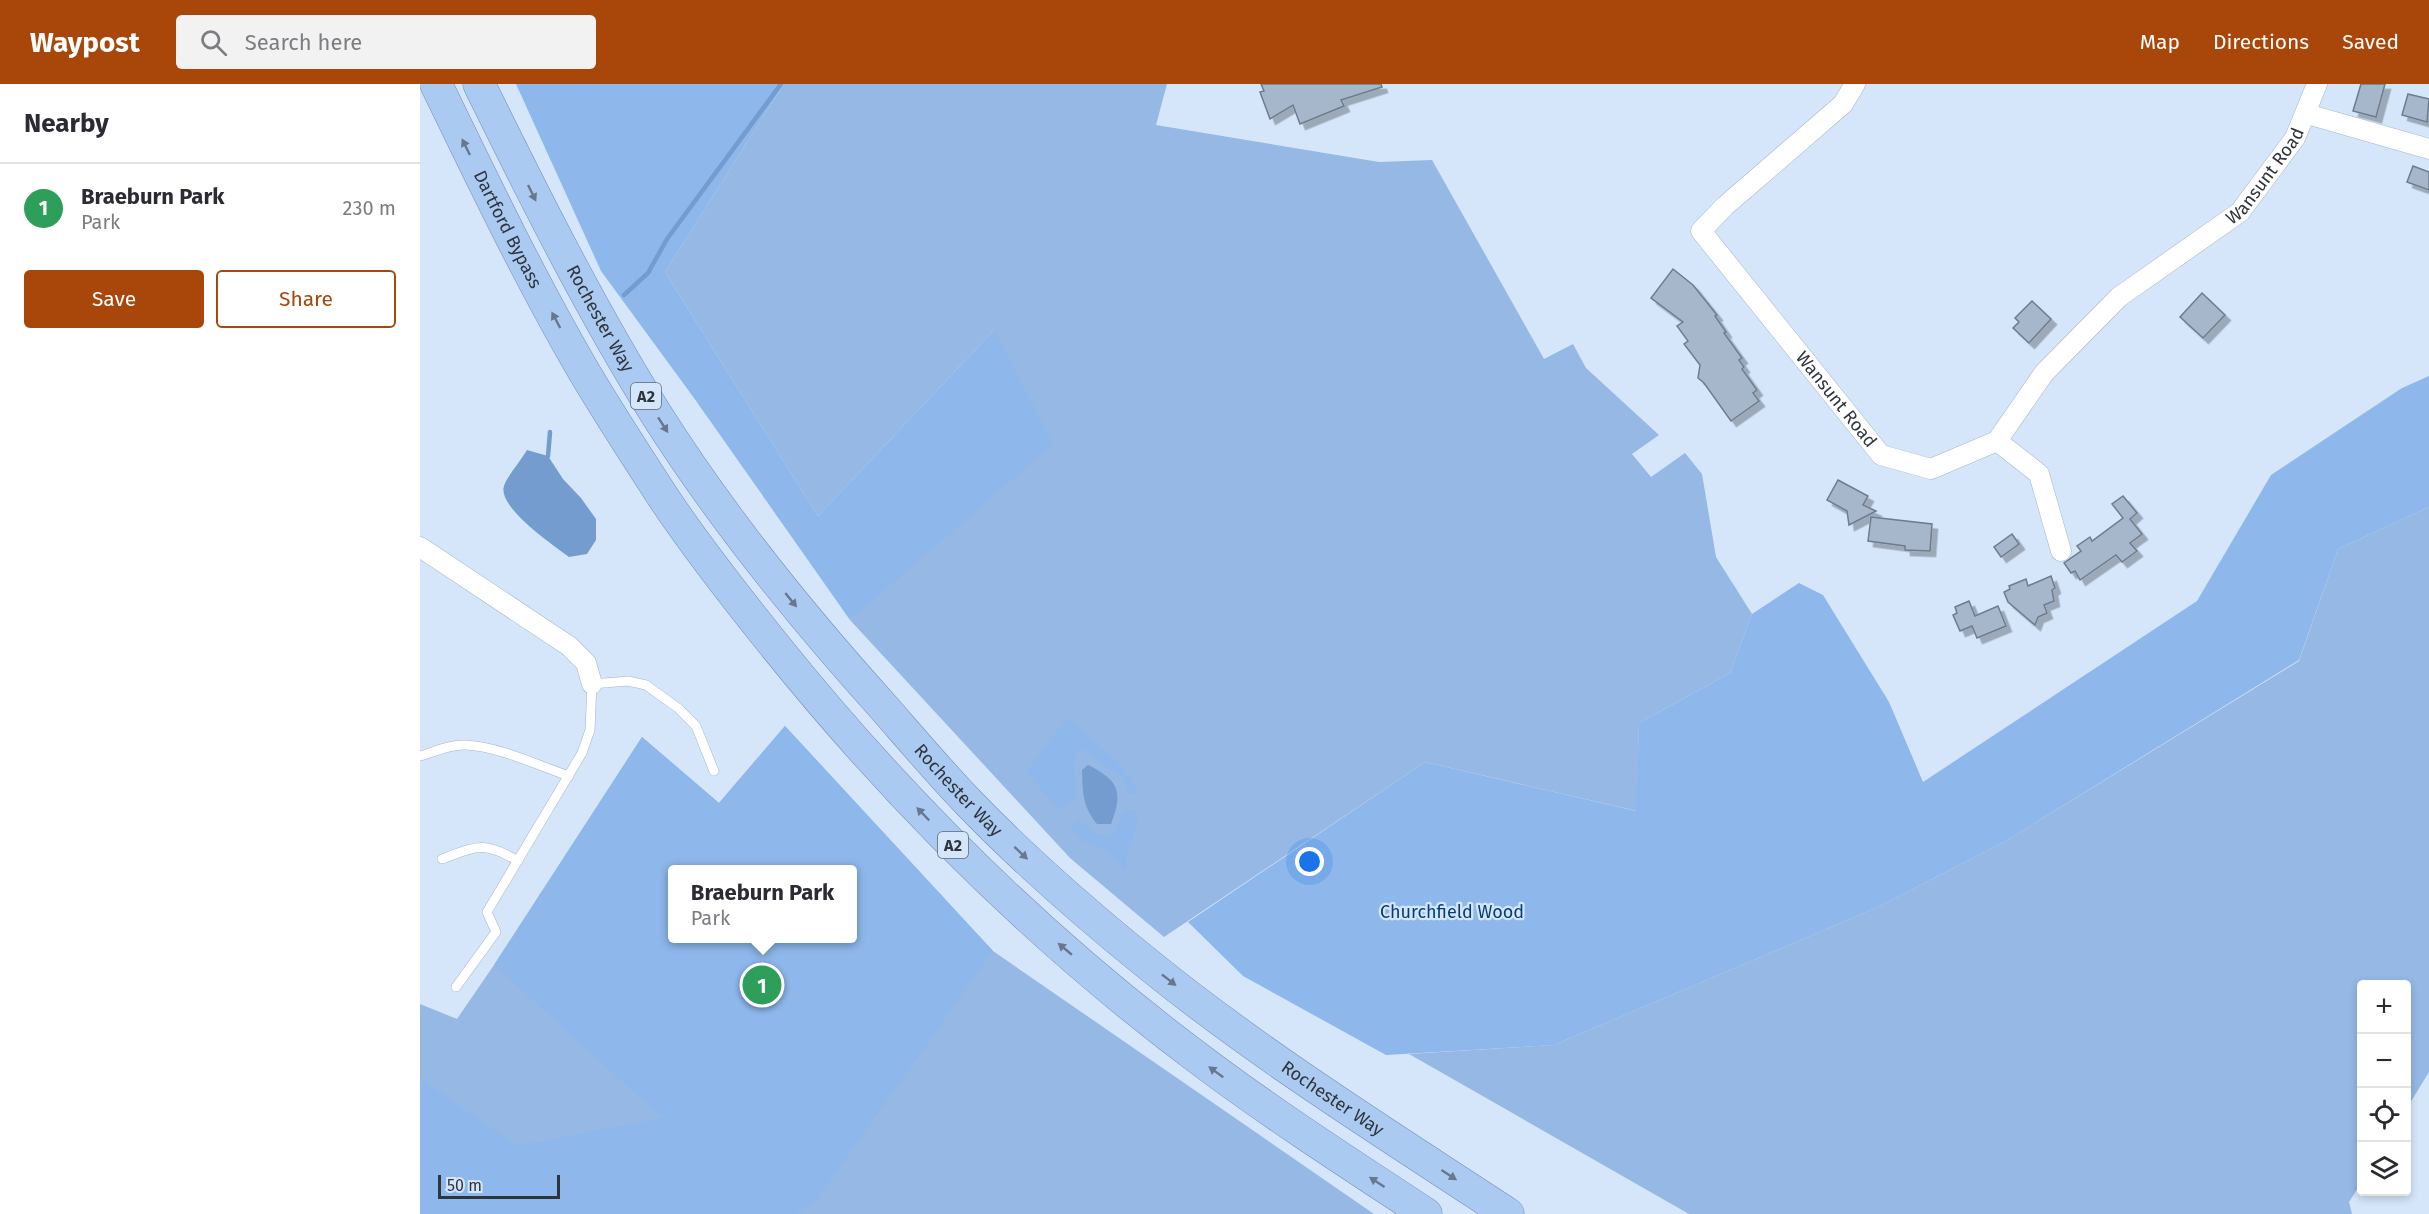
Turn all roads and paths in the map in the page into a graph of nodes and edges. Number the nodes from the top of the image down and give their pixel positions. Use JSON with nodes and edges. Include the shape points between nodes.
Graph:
{"nodes":[{"id":1,"x":436,"y":84,"type":"edge"},
{"id":2,"x":479,"y":84,"type":"edge"},
{"id":3,"x":1855,"y":84,"type":"edge"},
{"id":4,"x":2317,"y":84,"type":"edge"},
{"id":5,"x":2307,"y":114,"type":"junction"},
{"id":6,"x":2429,"y":149,"type":"edge"},
{"id":7,"x":549,"y":229,"type":"joint"},
{"id":8,"x":1997,"y":441,"type":"junction"},
{"id":9,"x":420,"y":547,"type":"edge"},
{"id":10,"x":2061,"y":551,"type":"dead end"},
{"id":11,"x":592,"y":684,"type":"junction"},
{"id":12,"x":420,"y":756,"type":"edge"},
{"id":13,"x":714,"y":771,"type":"dead end"},
{"id":14,"x":569,"y":776,"type":"junction"},
{"id":15,"x":442,"y":859,"type":"dead end"},
{"id":16,"x":518,"y":861,"type":"junction"},
{"id":17,"x":456,"y":987,"type":"dead end"},
{"id":18,"x":1426,"y":1214,"type":"edge"},
{"id":19,"x":1508,"y":1214,"type":"edge"}],
"edges":[{"from":18,"to":1,"type":"highway","name":"Dartford Bypass","number":"A2","one_way":true,"via":[[1296,1130],[1122,997],[1038,926],[879,770],[733,594],[667,502],[584,372],[502,220]]},
{"from":2,"to":7,"type":"highway","name":"Dartford Bypass","number":"A2","one_way":true},
{"from":3,"to":8,"type":"street","name":"Wansunt Road","via":[[1843,104],[1701,231],[1881,455],[1931,469]]},
{"from":4,"to":5,"type":"street","name":"Wansunt Road"},
{"from":5,"to":6,"type":"street"},
{"from":5,"to":8,"type":"street","name":"Wansunt Road","via":[[2295,138],[2240,212],[2119,297],[2044,373]]},
{"from":7,"to":19,"type":"highway","name":"Rochester Way","number":"A2","one_way":true,"via":[[656,412],[754,555],[827,645],[969,803],[1072,900],[1228,1026]]},
{"from":8,"to":10,"type":"street","via":[[2039,474]]},
{"from":9,"to":11,"type":"street","via":[[569,646],[586,663]]},
{"from":11,"to":13,"type":"lane","via":[[628,681],[646,686],[678,708],[696,726]]},
{"from":11,"to":14,"type":"lane","via":[[590,730]]},
{"from":12,"to":14,"type":"lane","via":[[465,745]]},
{"from":14,"to":16,"type":"lane"},
{"from":15,"to":16,"type":"lane","via":[[477,846]]},
{"from":16,"to":17,"type":"lane","via":[[486,912],[496,932]]}]}
